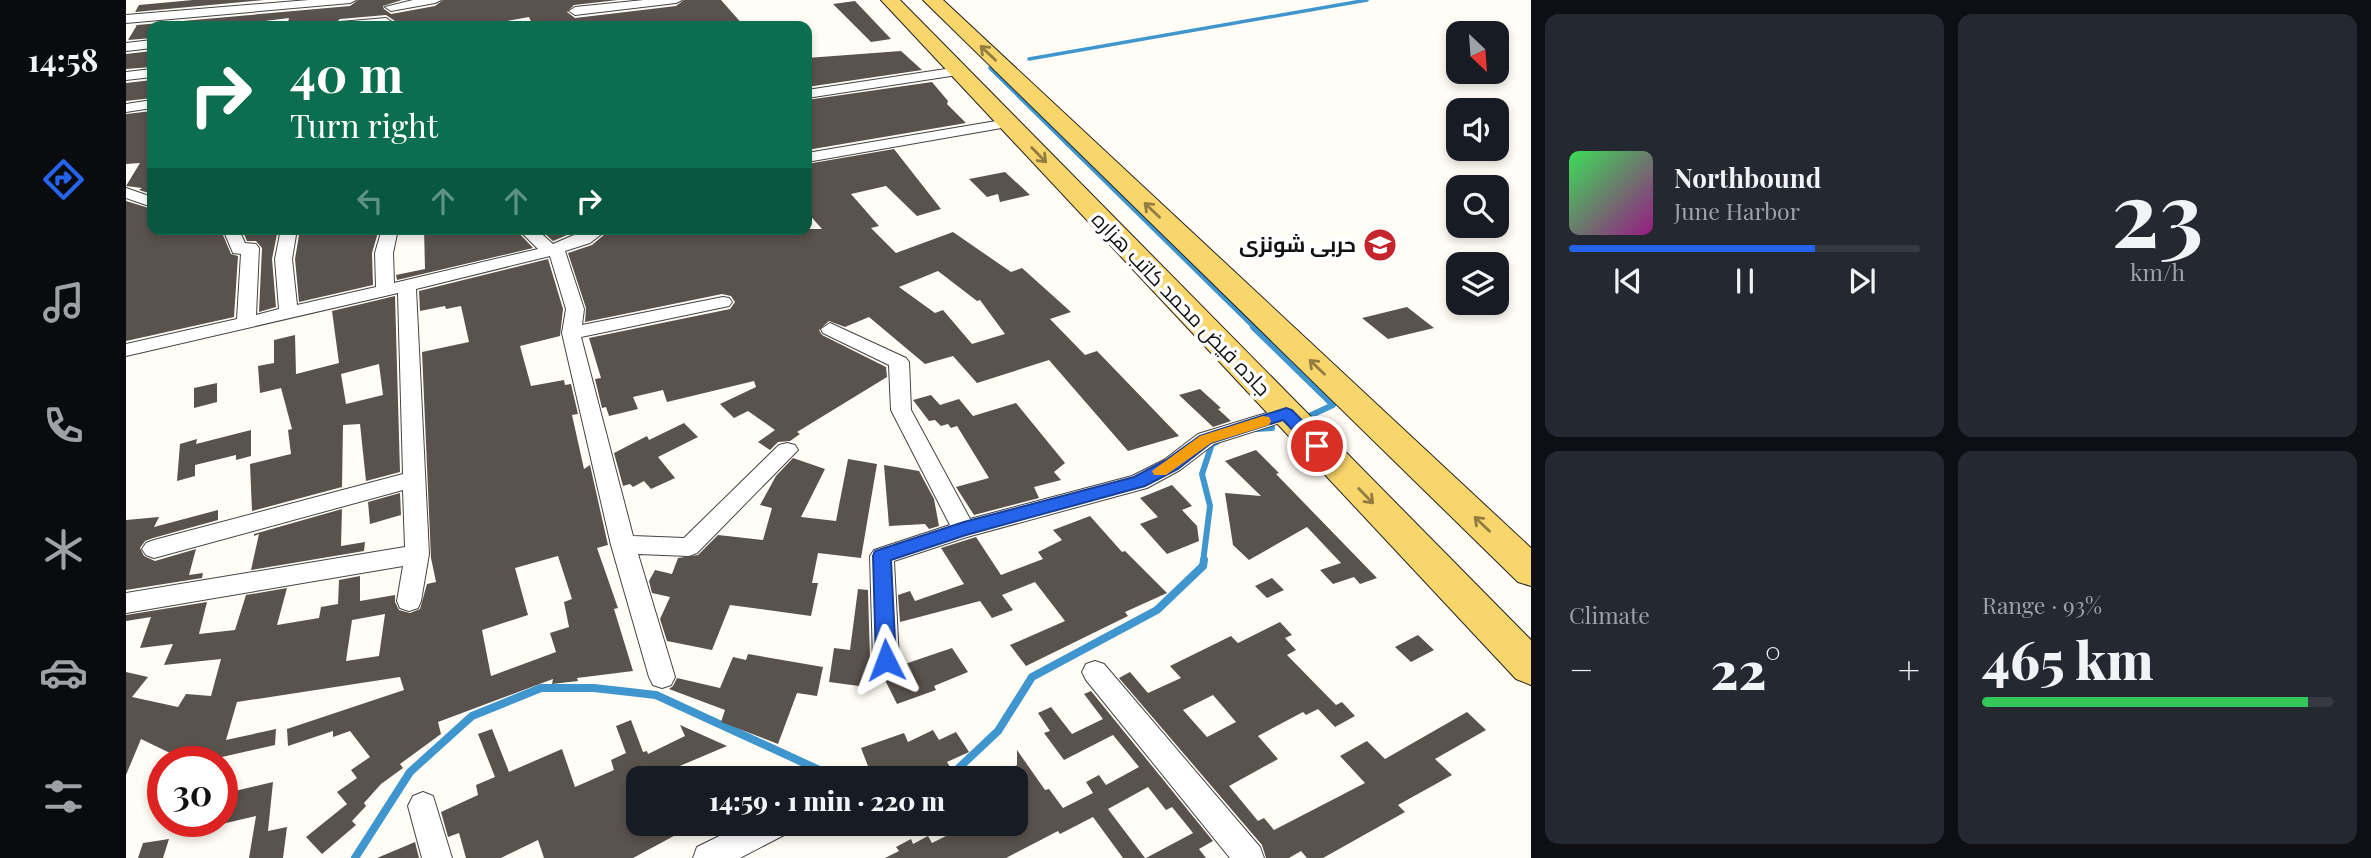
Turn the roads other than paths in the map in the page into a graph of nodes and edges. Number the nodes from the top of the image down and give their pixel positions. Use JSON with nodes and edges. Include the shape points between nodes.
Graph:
{"nodes":[{"id":1,"x":350,"y":0,"type":"edge"},
{"id":2,"x":435,"y":0,"type":"edge"},
{"id":3,"x":676,"y":0,"type":"edge"},
{"id":4,"x":891,"y":0,"type":"edge"},
{"id":5,"x":932,"y":0,"type":"edge"},
{"id":6,"x":264,"y":4,"type":"edge"},
{"id":7,"x":391,"y":4,"type":"edge"},
{"id":8,"x":575,"y":6,"type":"edge"},
{"id":9,"x":129,"y":12,"type":"edge"},
{"id":10,"x":147,"y":45,"type":"edge"},
{"id":11,"x":126,"y":47,"type":"edge"},
{"id":12,"x":959,"y":71,"type":"junction"},
{"id":13,"x":147,"y":74,"type":"edge"},
{"id":14,"x":126,"y":76,"type":"edge"},
{"id":15,"x":812,"y":90,"type":"edge"},
{"id":16,"x":147,"y":105,"type":"edge"},
{"id":17,"x":126,"y":107,"type":"edge"},
{"id":18,"x":147,"y":120,"type":"edge"},
{"id":19,"x":126,"y":122,"type":"edge"},
{"id":20,"x":1008,"y":123,"type":"junction"},
{"id":21,"x":812,"y":157,"type":"edge"},
{"id":22,"x":126,"y":193,"type":"edge"},
{"id":23,"x":147,"y":200,"type":"edge"},
{"id":24,"x":233,"y":235,"type":"edge"},
{"id":25,"x":287,"y":235,"type":"edge"},
{"id":26,"x":388,"y":235,"type":"edge"},
{"id":27,"x":534,"y":235,"type":"edge"},
{"id":28,"x":590,"y":235,"type":"edge"},
{"id":29,"x":553,"y":249,"type":"junction"},
{"id":30,"x":407,"y":284,"type":"junction"},
{"id":31,"x":385,"y":290,"type":"junction"},
{"id":32,"x":723,"y":302,"type":"dead end"},
{"id":33,"x":289,"y":312,"type":"junction"},
{"id":34,"x":246,"y":321,"type":"junction"},
{"id":35,"x":830,"y":329,"type":"dead end"},
{"id":36,"x":571,"y":333,"type":"junction"},
{"id":37,"x":126,"y":350,"type":"edge"},
{"id":38,"x":1286,"y":414,"type":"junction"},
{"id":39,"x":788,"y":450,"type":"dead end"},
{"id":40,"x":414,"y":479,"type":"junction"},
{"id":41,"x":964,"y":529,"type":"junction"},
{"id":42,"x":624,"y":545,"type":"junction"},
{"id":43,"x":154,"y":549,"type":"dead end"},
{"id":44,"x":417,"y":554,"type":"junction"},
{"id":45,"x":1531,"y":571,"type":"edge"},
{"id":46,"x":409,"y":601,"type":"dead end"},
{"id":47,"x":126,"y":603,"type":"edge"},
{"id":48,"x":886,"y":660,"type":"dead end"},
{"id":49,"x":1531,"y":667,"type":"edge"},
{"id":50,"x":1095,"y":672,"type":"dead end"},
{"id":51,"x":662,"y":677,"type":"dead end"},
{"id":52,"x":423,"y":806,"type":"dead end"},
{"id":53,"x":756,"y":836,"type":"edge"},
{"id":54,"x":727,"y":854,"type":"edge"},
{"id":55,"x":437,"y":858,"type":"edge"},
{"id":56,"x":1249,"y":858,"type":"edge"}],
"edges":[{"from":1,"to":6,"type":"street"},
{"from":2,"to":7,"type":"street"},
{"from":3,"to":8,"type":"street"},
{"from":4,"to":12,"type":"main road","name":"جاده فیض محمد کاتب هزاره"},
{"from":45,"to":5,"type":"main road","one_way":true},
{"from":6,"to":9,"type":"street"},
{"from":10,"to":11,"type":"street"},
{"from":12,"to":15,"type":"street"},
{"from":12,"to":20,"type":"main road","name":"جاده فیض محمد کاتب هزاره"},
{"from":13,"to":14,"type":"street"},
{"from":16,"to":17,"type":"street"},
{"from":18,"to":19,"type":"street"},
{"from":20,"to":21,"type":"street"},
{"from":20,"to":38,"type":"main road","name":"جاده فیض محمد کاتب هزاره","one_way":true},
{"from":22,"to":23,"type":"street"},
{"from":24,"to":34,"type":"street","via":[[239,249],[250,248]]},
{"from":25,"to":33,"type":"street","via":[[284,272]]},
{"from":26,"to":31,"type":"street"},
{"from":27,"to":29,"type":"street"},
{"from":28,"to":29,"type":"street"},
{"from":29,"to":30,"type":"street"},
{"from":29,"to":36,"type":"street","via":[[575,309]]},
{"from":30,"to":31,"type":"street"},
{"from":30,"to":40,"type":"street"},
{"from":31,"to":33,"type":"street"},
{"from":32,"to":36,"type":"street"},
{"from":33,"to":34,"type":"street"},
{"from":34,"to":37,"type":"street"},
{"from":35,"to":41,"type":"street","via":[[900,362],[901,410]]},
{"from":36,"to":42,"type":"street"},
{"from":38,"to":41,"type":"street","via":[[1206,439],[1139,482]]},
{"from":38,"to":49,"type":"main road","name":"جاده فیض محمد کاتب هزاره","one_way":true},
{"from":39,"to":42,"type":"street","via":[[690,547]]},
{"from":40,"to":43,"type":"street"},
{"from":40,"to":44,"type":"street"},
{"from":41,"to":48,"type":"street","via":[[882,556]]},
{"from":42,"to":51,"type":"street"},
{"from":44,"to":46,"type":"street"},
{"from":44,"to":47,"type":"street"},
{"from":50,"to":56,"type":"street"},
{"from":52,"to":55,"type":"street"},
{"from":53,"to":54,"type":"street"}]}
